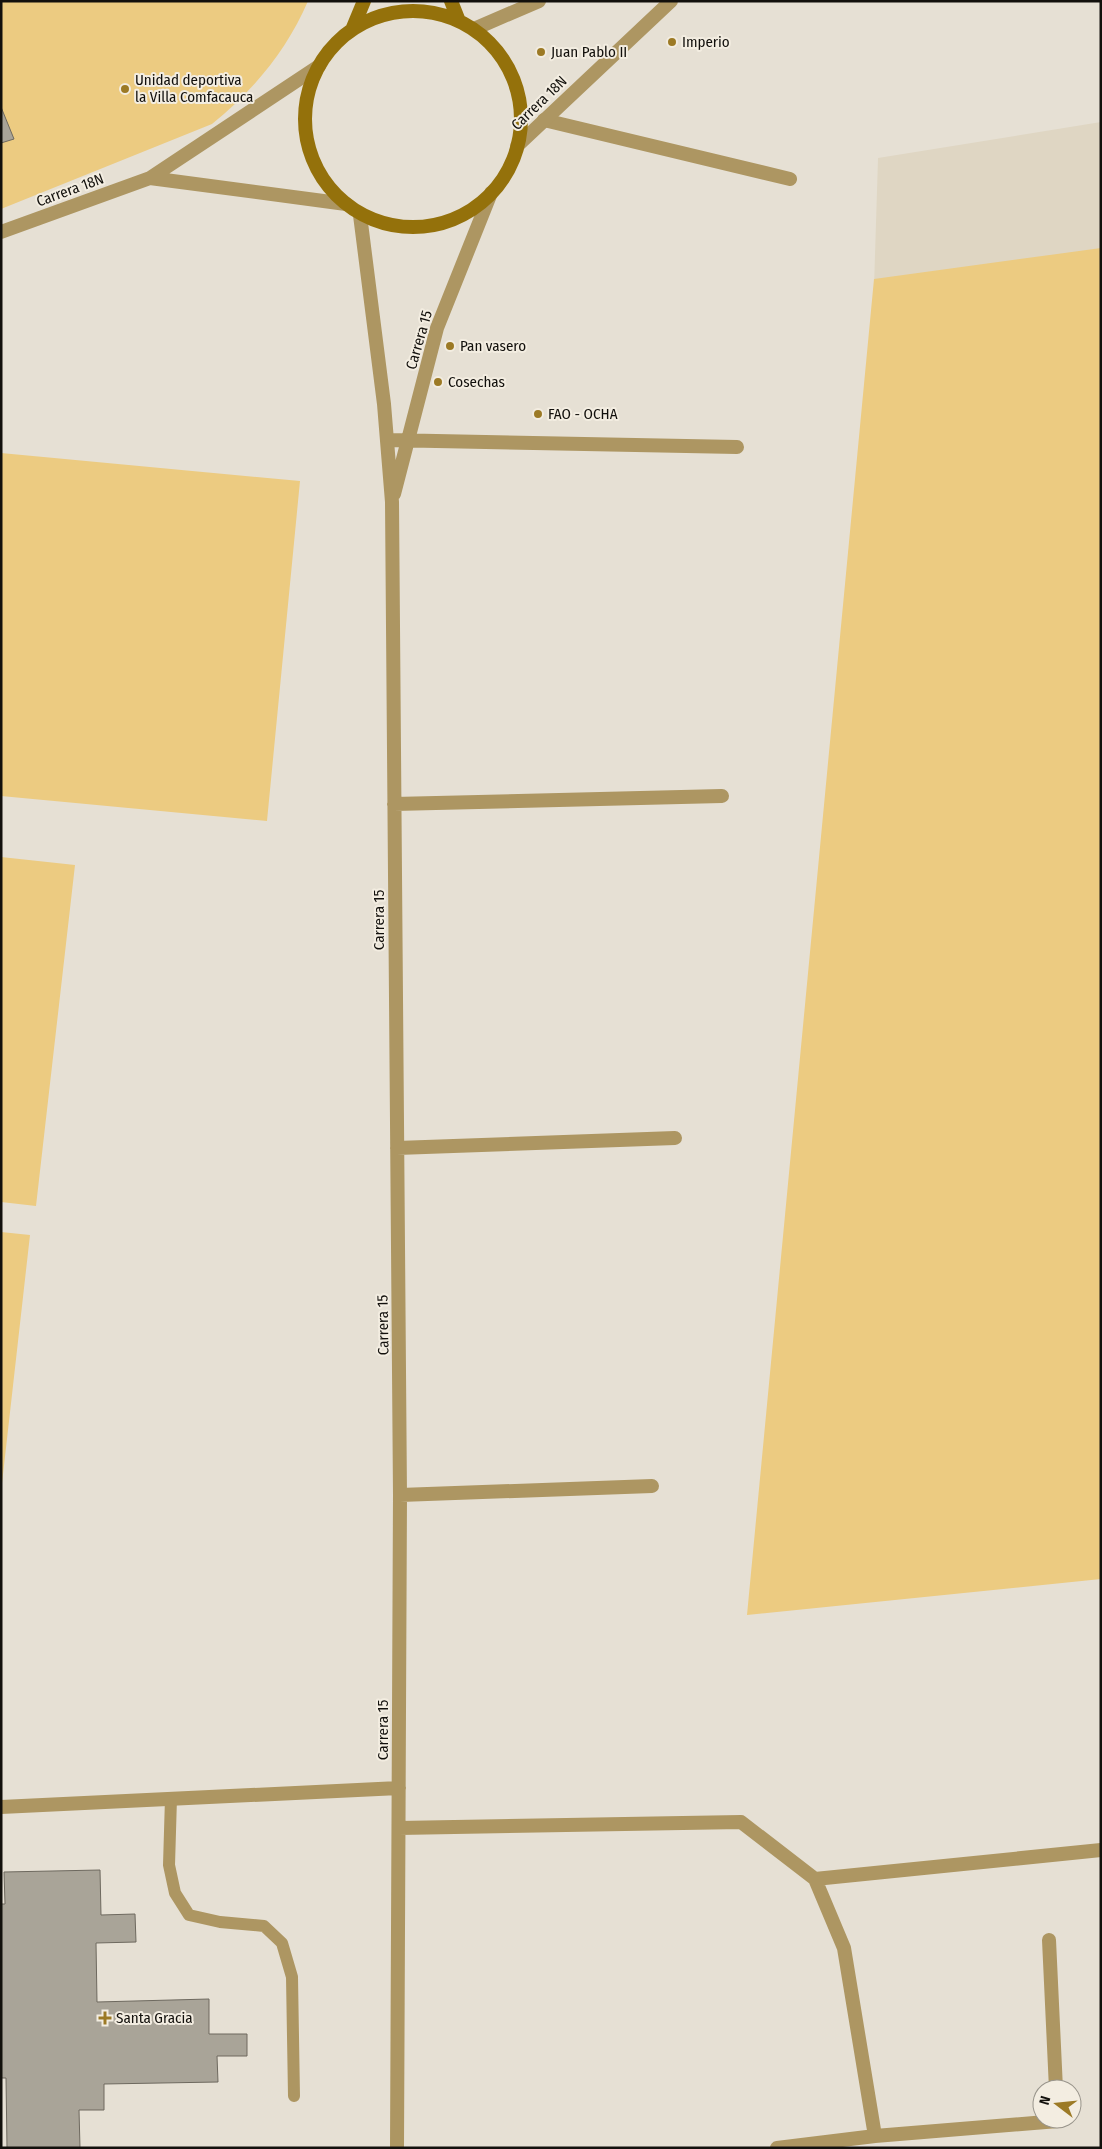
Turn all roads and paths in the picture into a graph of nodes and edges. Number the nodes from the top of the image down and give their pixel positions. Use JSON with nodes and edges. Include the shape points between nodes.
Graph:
{"nodes":[{"id":1,"x":364,"y":1,"type":"edge"},
{"id":2,"x":451,"y":1,"type":"edge"},
{"id":3,"x":539,"y":1,"type":"edge"},
{"id":4,"x":671,"y":1,"type":"edge"},
{"id":5,"x":460,"y":21,"type":"junction"},
{"id":6,"x":474,"y":29,"type":"junction"},
{"id":7,"x":352,"y":30,"type":"junction"},
{"id":8,"x":319,"y":66,"type":"junction"},
{"id":9,"x":544,"y":120,"type":"junction"},
{"id":10,"x":517,"y":146,"type":"junction"},
{"id":11,"x":150,"y":178,"type":"junction"},
{"id":12,"x":790,"y":179,"type":"dead end"},
{"id":13,"x":491,"y":193,"type":"junction"},
{"id":14,"x":346,"y":204,"type":"junction"},
{"id":15,"x":360,"y":215,"type":"junction"},
{"id":16,"x":1,"y":232,"type":"edge"},
{"id":17,"x":387,"y":440,"type":"junction"},
{"id":18,"x":410,"y":440,"type":"junction"},
{"id":19,"x":737,"y":448,"type":"dead end"},
{"id":20,"x":392,"y":502,"type":"junction"},
{"id":21,"x":722,"y":796,"type":"dead end"},
{"id":22,"x":394,"y":804,"type":"junction"},
{"id":23,"x":674,"y":1138,"type":"dead end"},
{"id":24,"x":397,"y":1148,"type":"junction"},
{"id":25,"x":652,"y":1486,"type":"dead end"},
{"id":26,"x":400,"y":1495,"type":"junction"},
{"id":27,"x":399,"y":1788,"type":"junction"},
{"id":28,"x":171,"y":1798,"type":"junction"},
{"id":29,"x":1,"y":1807,"type":"edge"},
{"id":30,"x":399,"y":1828,"type":"junction"},
{"id":31,"x":1101,"y":1850,"type":"edge"},
{"id":32,"x":815,"y":1879,"type":"junction"},
{"id":33,"x":1049,"y":1940,"type":"dead end"},
{"id":34,"x":1056,"y":2079,"type":"edge"},
{"id":35,"x":294,"y":2096,"type":"dead end"},
{"id":36,"x":1032,"y":2123,"type":"edge"},
{"id":37,"x":875,"y":2136,"type":"junction"},
{"id":38,"x":398,"y":2148,"type":"edge"},
{"id":39,"x":777,"y":2148,"type":"edge"}],
"edges":[{"from":1,"to":7,"type":"main road"},
{"from":2,"to":5,"type":"main road"},
{"from":3,"to":6,"type":"street"},
{"from":4,"to":9,"type":"street","name":"Carrera 18N"},
{"from":5,"to":6,"type":"main road"},
{"from":5,"to":7,"type":"main road","via":[[445,15],[413,11],[381,16]]},
{"from":6,"to":10,"type":"main road","via":[[498,52],[514,81],[521,114]]},
{"from":7,"to":8,"type":"main road"},
{"from":8,"to":11,"type":"street","name":"Carrera 18N"},
{"from":8,"to":14,"type":"main road","via":[[305,114],[309,148],[324,179]]},
{"from":9,"to":10,"type":"street","name":"Carrera 18N"},
{"from":9,"to":12,"type":"street"},
{"from":10,"to":13,"type":"main road","via":[[502,179]]},
{"from":11,"to":14,"type":"street","name":"Carrera 18N"},
{"from":11,"to":16,"type":"street","name":"Carrera 18N"},
{"from":13,"to":15,"type":"main road","via":[[463,214],[447,221],[412,227],[395,226]]},
{"from":13,"to":18,"type":"street","name":"Carrera 15","via":[[437,328]]},
{"from":14,"to":15,"type":"main road"},
{"from":15,"to":17,"type":"street","name":"Carrera 15"},
{"from":17,"to":18,"type":"street"},
{"from":17,"to":20,"type":"street","name":"Carrera 15"},
{"from":18,"to":19,"type":"street"},
{"from":18,"to":20,"type":"street","name":"Carrera 15"},
{"from":20,"to":22,"type":"street","name":"Carrera 15"},
{"from":21,"to":22,"type":"street"},
{"from":22,"to":24,"type":"street","name":"Carrera 15"},
{"from":23,"to":24,"type":"street"},
{"from":24,"to":26,"type":"street","name":"Carrera 15"},
{"from":25,"to":26,"type":"street"},
{"from":26,"to":27,"type":"street","name":"Carrera 15"},
{"from":27,"to":28,"type":"street"},
{"from":27,"to":30,"type":"street","name":"Carrera 15"},
{"from":28,"to":29,"type":"street"},
{"from":28,"to":35,"type":"lane","via":[[169,1865],[176,1893],[189,1915],[264,1926],[282,1943],[292,1977]]},
{"from":30,"to":32,"type":"street","via":[[741,1822]]},
{"from":30,"to":38,"type":"street","name":"Carrera 15"},
{"from":31,"to":32,"type":"street"},
{"from":32,"to":37,"type":"street","via":[[844,1948]]},
{"from":33,"to":34,"type":"street"},
{"from":36,"to":37,"type":"street"},
{"from":37,"to":39,"type":"street"}]}
